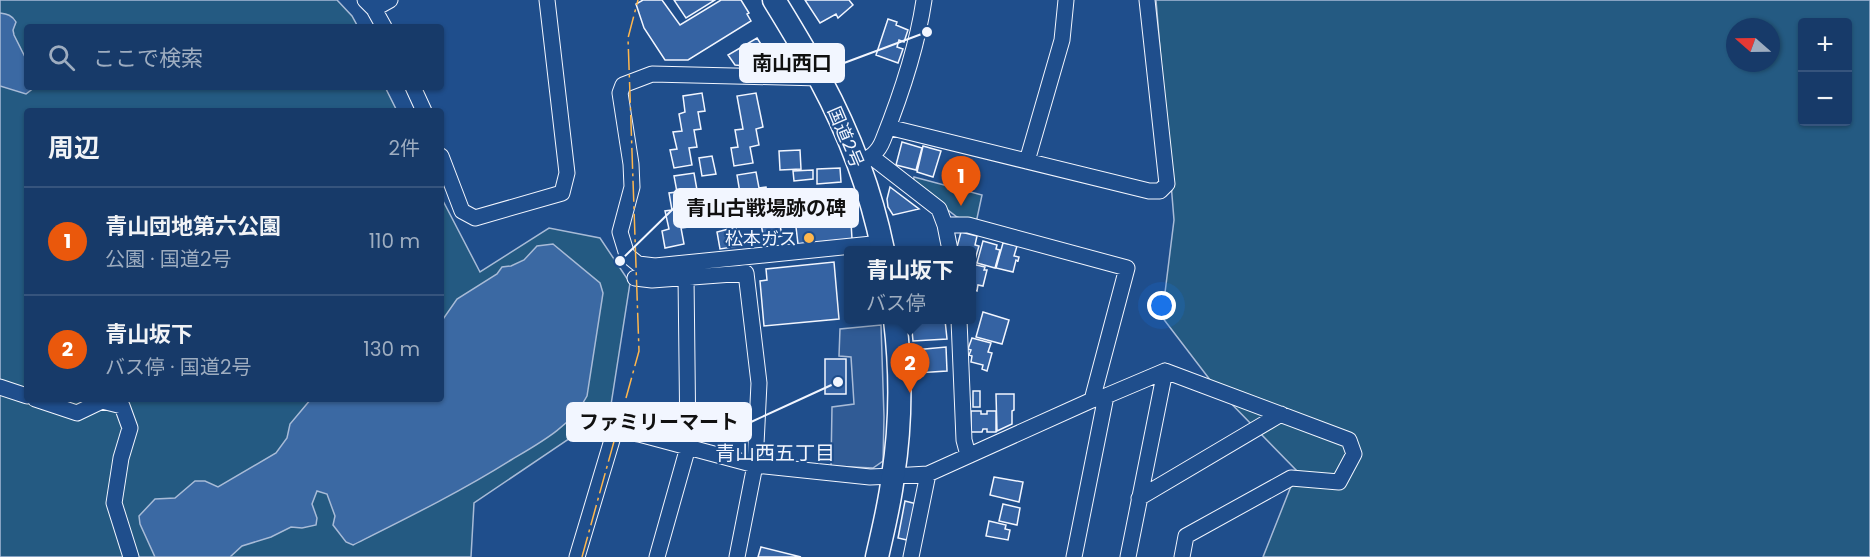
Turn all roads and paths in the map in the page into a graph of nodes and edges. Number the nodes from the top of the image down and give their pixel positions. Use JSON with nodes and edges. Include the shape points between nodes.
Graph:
{"nodes":[{"id":1,"x":390,"y":0,"type":"edge"},
{"id":2,"x":547,"y":0,"type":"edge"},
{"id":3,"x":774,"y":0,"type":"edge"},
{"id":4,"x":924,"y":0,"type":"edge"},
{"id":5,"x":1066,"y":0,"type":"edge"},
{"id":6,"x":1147,"y":0,"type":"edge"},
{"id":7,"x":370,"y":5,"type":"edge"},
{"id":8,"x":382,"y":24,"type":"edge"},
{"id":9,"x":820,"y":78,"type":"junction"},
{"id":10,"x":414,"y":90,"type":"edge"},
{"id":11,"x":423,"y":108,"type":"edge"},
{"id":12,"x":888,"y":127,"type":"junction"},
{"id":13,"x":865,"y":160,"type":"junction"},
{"id":14,"x":1027,"y":161,"type":"junction"},
{"id":15,"x":444,"y":164,"type":"edge"},
{"id":16,"x":945,"y":225,"type":"junction"},
{"id":17,"x":882,"y":246,"type":"edge"},
{"id":18,"x":949,"y":246,"type":"edge"},
{"id":19,"x":844,"y":250,"type":"edge"},
{"id":20,"x":686,"y":277,"type":"junction"},
{"id":21,"x":635,"y":278,"type":"dead end"},
{"id":22,"x":895,"y":324,"type":"edge"},
{"id":23,"x":960,"y":324,"type":"edge"},
{"id":24,"x":1165,"y":371,"type":"junction"},
{"id":25,"x":0,"y":387,"type":"edge"},
{"id":26,"x":24,"y":395,"type":"edge"},
{"id":27,"x":1099,"y":398,"type":"junction"},
{"id":28,"x":44,"y":402,"type":"edge"},
{"id":29,"x":100,"y":402,"type":"edge"},
{"id":30,"x":106,"y":402,"type":"edge"},
{"id":31,"x":1281,"y":414,"type":"junction"},
{"id":32,"x":688,"y":447,"type":"junction"},
{"id":33,"x":968,"y":454,"type":"junction"},
{"id":34,"x":755,"y":465,"type":"junction"},
{"id":35,"x":928,"y":474,"type":"junction"},
{"id":36,"x":893,"y":476,"type":"junction"},
{"id":37,"x":1139,"y":498,"type":"junction"},
{"id":38,"x":131,"y":557,"type":"edge"},
{"id":39,"x":577,"y":557,"type":"edge"},
{"id":40,"x":657,"y":557,"type":"edge"},
{"id":41,"x":737,"y":557,"type":"edge"},
{"id":42,"x":877,"y":557,"type":"edge"},
{"id":43,"x":911,"y":557,"type":"edge"},
{"id":44,"x":1074,"y":557,"type":"edge"},
{"id":45,"x":1128,"y":557,"type":"edge"},
{"id":46,"x":1182,"y":557,"type":"edge"}],
"edges":[{"from":1,"to":7,"type":"street"},
{"from":2,"to":15,"type":"street","via":[[567,173],[562,193],[475,218],[462,212]]},
{"from":3,"to":9,"type":"highway","name":"国道2号"},
{"from":4,"to":12,"type":"street","via":[[919,33]]},
{"from":5,"to":14,"type":"street","via":[[1062,40]]},
{"from":6,"to":14,"type":"street","via":[[1167,184],[1160,191],[1149,191]]},
{"from":7,"to":8,"type":"street"},
{"from":9,"to":13,"type":"highway","name":"国道2号"},
{"from":9,"to":19,"type":"street","via":[[652,74],[623,85],[620,93],[632,187],[620,232],[627,255],[638,264],[655,266]]},
{"from":10,"to":11,"type":"street"},
{"from":12,"to":13,"type":"street","via":[[880,147]]},
{"from":12,"to":14,"type":"street"},
{"from":13,"to":16,"type":"street","via":[[939,209]]},
{"from":13,"to":17,"type":"highway","name":"国道2号"},
{"from":16,"to":18,"type":"street"},
{"from":16,"to":27,"type":"street","via":[[968,225],[1127,268]]},
{"from":20,"to":21,"type":"street"},
{"from":20,"to":32,"type":"street"},
{"from":20,"to":34,"type":"street","via":[[746,273],[759,383]]},
{"from":22,"to":36,"type":"highway","via":[[897,446]]},
{"from":23,"to":33,"type":"street","via":[[964,440]]},
{"from":24,"to":27,"type":"street"},
{"from":24,"to":31,"type":"street"},
{"from":24,"to":37,"type":"street"},
{"from":25,"to":26,"type":"street"},
{"from":27,"to":33,"type":"street"},
{"from":27,"to":44,"type":"street"},
{"from":28,"to":29,"type":"street","via":[[77,413]]},
{"from":30,"to":38,"type":"street","via":[[122,406],[130,428],[114,503]]},
{"from":31,"to":37,"type":"street"},
{"from":31,"to":46,"type":"street","via":[[1349,440],[1354,454],[1339,482],[1291,478],[1186,536]]},
{"from":32,"to":34,"type":"street"},
{"from":32,"to":39,"type":"street","via":[[608,429]]},
{"from":32,"to":40,"type":"street"},
{"from":33,"to":35,"type":"street"},
{"from":34,"to":36,"type":"street"},
{"from":34,"to":41,"type":"street"},
{"from":35,"to":36,"type":"street"},
{"from":35,"to":43,"type":"street"},
{"from":36,"to":42,"type":"highway"},
{"from":37,"to":45,"type":"street"}]}
